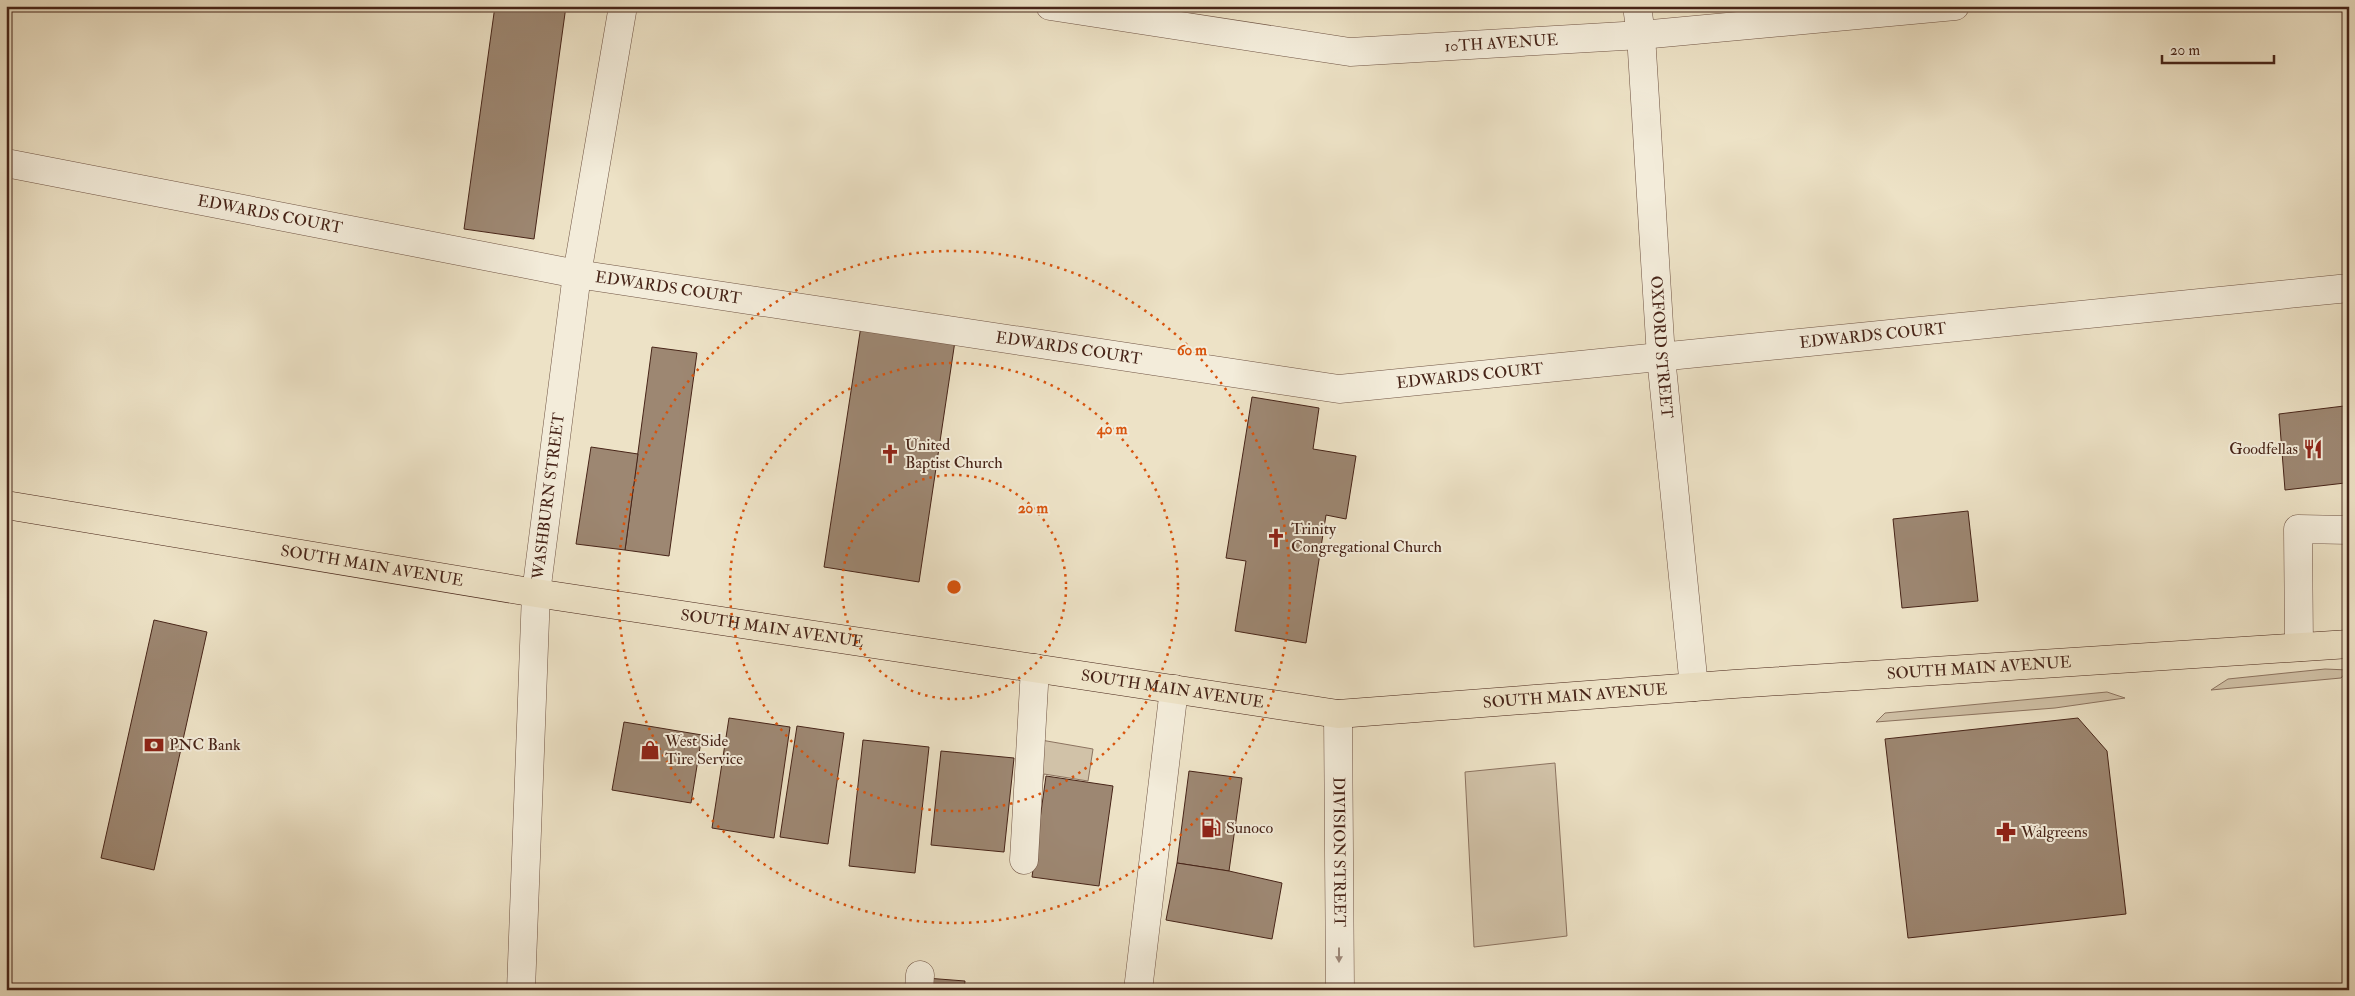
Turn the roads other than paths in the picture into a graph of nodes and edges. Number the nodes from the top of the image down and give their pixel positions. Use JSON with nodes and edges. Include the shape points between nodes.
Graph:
{"nodes":[{"id":1,"x":623,"y":6,"type":"edge"},
{"id":2,"x":1050,"y":6,"type":"edge"},
{"id":3,"x":1637,"y":6,"type":"edge"},
{"id":4,"x":1955,"y":6,"type":"edge"},
{"id":5,"x":1641,"y":35,"type":"junction"},
{"id":6,"x":6,"y":163,"type":"edge"},
{"id":7,"x":577,"y":274,"type":"junction"},
{"id":8,"x":2349,"y":288,"type":"edge"},
{"id":9,"x":1661,"y":357,"type":"junction"},
{"id":10,"x":6,"y":505,"type":"edge"},
{"id":11,"x":2349,"y":530,"type":"edge"},
{"id":12,"x":536,"y":593,"type":"junction"},
{"id":13,"x":2349,"y":644,"type":"edge"},
{"id":14,"x":2299,"y":647,"type":"junction"},
{"id":15,"x":1035,"y":668,"type":"junction"},
{"id":16,"x":1694,"y":687,"type":"junction"},
{"id":17,"x":1174,"y":689,"type":"junction"},
{"id":18,"x":1338,"y":714,"type":"junction"},
{"id":19,"x":1024,"y":860,"type":"dead end"},
{"id":20,"x":521,"y":990,"type":"edge"},
{"id":21,"x":1138,"y":990,"type":"edge"},
{"id":22,"x":1340,"y":990,"type":"edge"}],
"edges":[{"from":1,"to":7,"type":"street","name":"WASHBURN STREET"},
{"from":2,"to":5,"type":"street","name":"10TH AVENUE","via":[[1350,52]]},
{"from":3,"to":5,"type":"street","name":"OXFORD STREET"},
{"from":4,"to":5,"type":"street","name":"10TH AVENUE"},
{"from":5,"to":9,"type":"street","name":"OXFORD STREET"},
{"from":6,"to":7,"type":"street","name":"EDWARDS COURT"},
{"from":7,"to":9,"type":"street","name":"EDWARDS COURT","via":[[1339,389]]},
{"from":7,"to":12,"type":"street","name":"WASHBURN STREET"},
{"from":8,"to":9,"type":"street","name":"EDWARDS COURT"},
{"from":9,"to":16,"type":"street","name":"OXFORD STREET"},
{"from":10,"to":12,"type":"main road","name":"SOUTH MAIN AVENUE"},
{"from":11,"to":14,"type":"street","via":[[2298,529]]},
{"from":12,"to":15,"type":"main road","name":"SOUTH MAIN AVENUE"},
{"from":12,"to":20,"type":"street","name":"WASHBURN STREET"},
{"from":13,"to":14,"type":"main road","name":"SOUTH MAIN AVENUE"},
{"from":14,"to":16,"type":"main road","name":"SOUTH MAIN AVENUE"},
{"from":15,"to":17,"type":"main road","name":"SOUTH MAIN AVENUE"},
{"from":15,"to":19,"type":"street"},
{"from":16,"to":18,"type":"main road","name":"SOUTH MAIN AVENUE"},
{"from":17,"to":18,"type":"main road","name":"SOUTH MAIN AVENUE"},
{"from":17,"to":21,"type":"street"},
{"from":18,"to":22,"type":"street","name":"DIVISION STREET","one_way":true}]}
